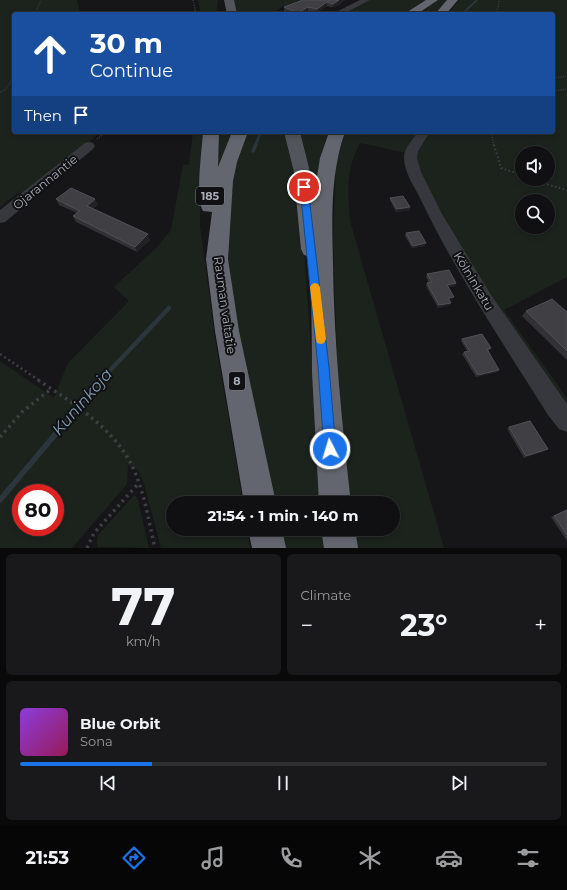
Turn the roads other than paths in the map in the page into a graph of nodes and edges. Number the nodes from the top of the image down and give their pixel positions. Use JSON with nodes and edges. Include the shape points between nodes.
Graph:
{"nodes":[{"id":1,"x":222,"y":0,"type":"edge"},
{"id":2,"x":229,"y":0,"type":"edge"},
{"id":3,"x":366,"y":0,"type":"edge"},
{"id":4,"x":433,"y":0,"type":"edge"},
{"id":5,"x":453,"y":0,"type":"edge"},
{"id":6,"x":221,"y":12,"type":"edge"},
{"id":7,"x":232,"y":12,"type":"edge"},
{"id":8,"x":340,"y":12,"type":"edge"},
{"id":9,"x":412,"y":12,"type":"edge"},
{"id":10,"x":442,"y":12,"type":"edge"},
{"id":11,"x":211,"y":134,"type":"edge"},
{"id":12,"x":239,"y":134,"type":"edge"},
{"id":13,"x":292,"y":134,"type":"edge"},
{"id":14,"x":336,"y":134,"type":"edge"},
{"id":15,"x":423,"y":134,"type":"edge"},
{"id":16,"x":90,"y":146,"type":"dead end"},
{"id":17,"x":303,"y":176,"type":"joint"},
{"id":18,"x":0,"y":218,"type":"edge"},
{"id":19,"x":217,"y":259,"type":"junction"},
{"id":20,"x":324,"y":367,"type":"junction"},
{"id":21,"x":567,"y":421,"type":"edge"},
{"id":22,"x":259,"y":496,"type":"edge"},
{"id":23,"x":334,"y":496,"type":"edge"},
{"id":24,"x":266,"y":536,"type":"edge"},
{"id":25,"x":339,"y":536,"type":"edge"},
{"id":26,"x":269,"y":548,"type":"edge"},
{"id":27,"x":341,"y":548,"type":"edge"}],
"edges":[{"from":1,"to":6,"type":"main road"},
{"from":2,"to":7,"type":"main road"},
{"from":3,"to":8,"type":"street"},
{"from":4,"to":9,"type":"highway"},
{"from":5,"to":10,"type":"highway"},
{"from":11,"to":19,"type":"highway","number":"185","via":[[209,184]]},
{"from":12,"to":19,"type":"highway","name":"Rauman valtatie","number":"8","via":[[228,162],[224,181]]},
{"from":13,"to":17,"type":"main road"},
{"from":14,"to":20,"type":"highway","via":[[326,172],[324,200]]},
{"from":15,"to":21,"type":"street","name":"Kölninkatu","via":[[410,158],[414,172],[485,300]]},
{"from":16,"to":18,"type":"street","name":"Ojarannantie"},
{"from":17,"to":20,"type":"highway"},
{"from":19,"to":22,"type":"highway","name":"Rauman valtatie","number":"8"},
{"from":20,"to":23,"type":"highway"},
{"from":24,"to":26,"type":"highway"},
{"from":25,"to":27,"type":"highway"}]}
